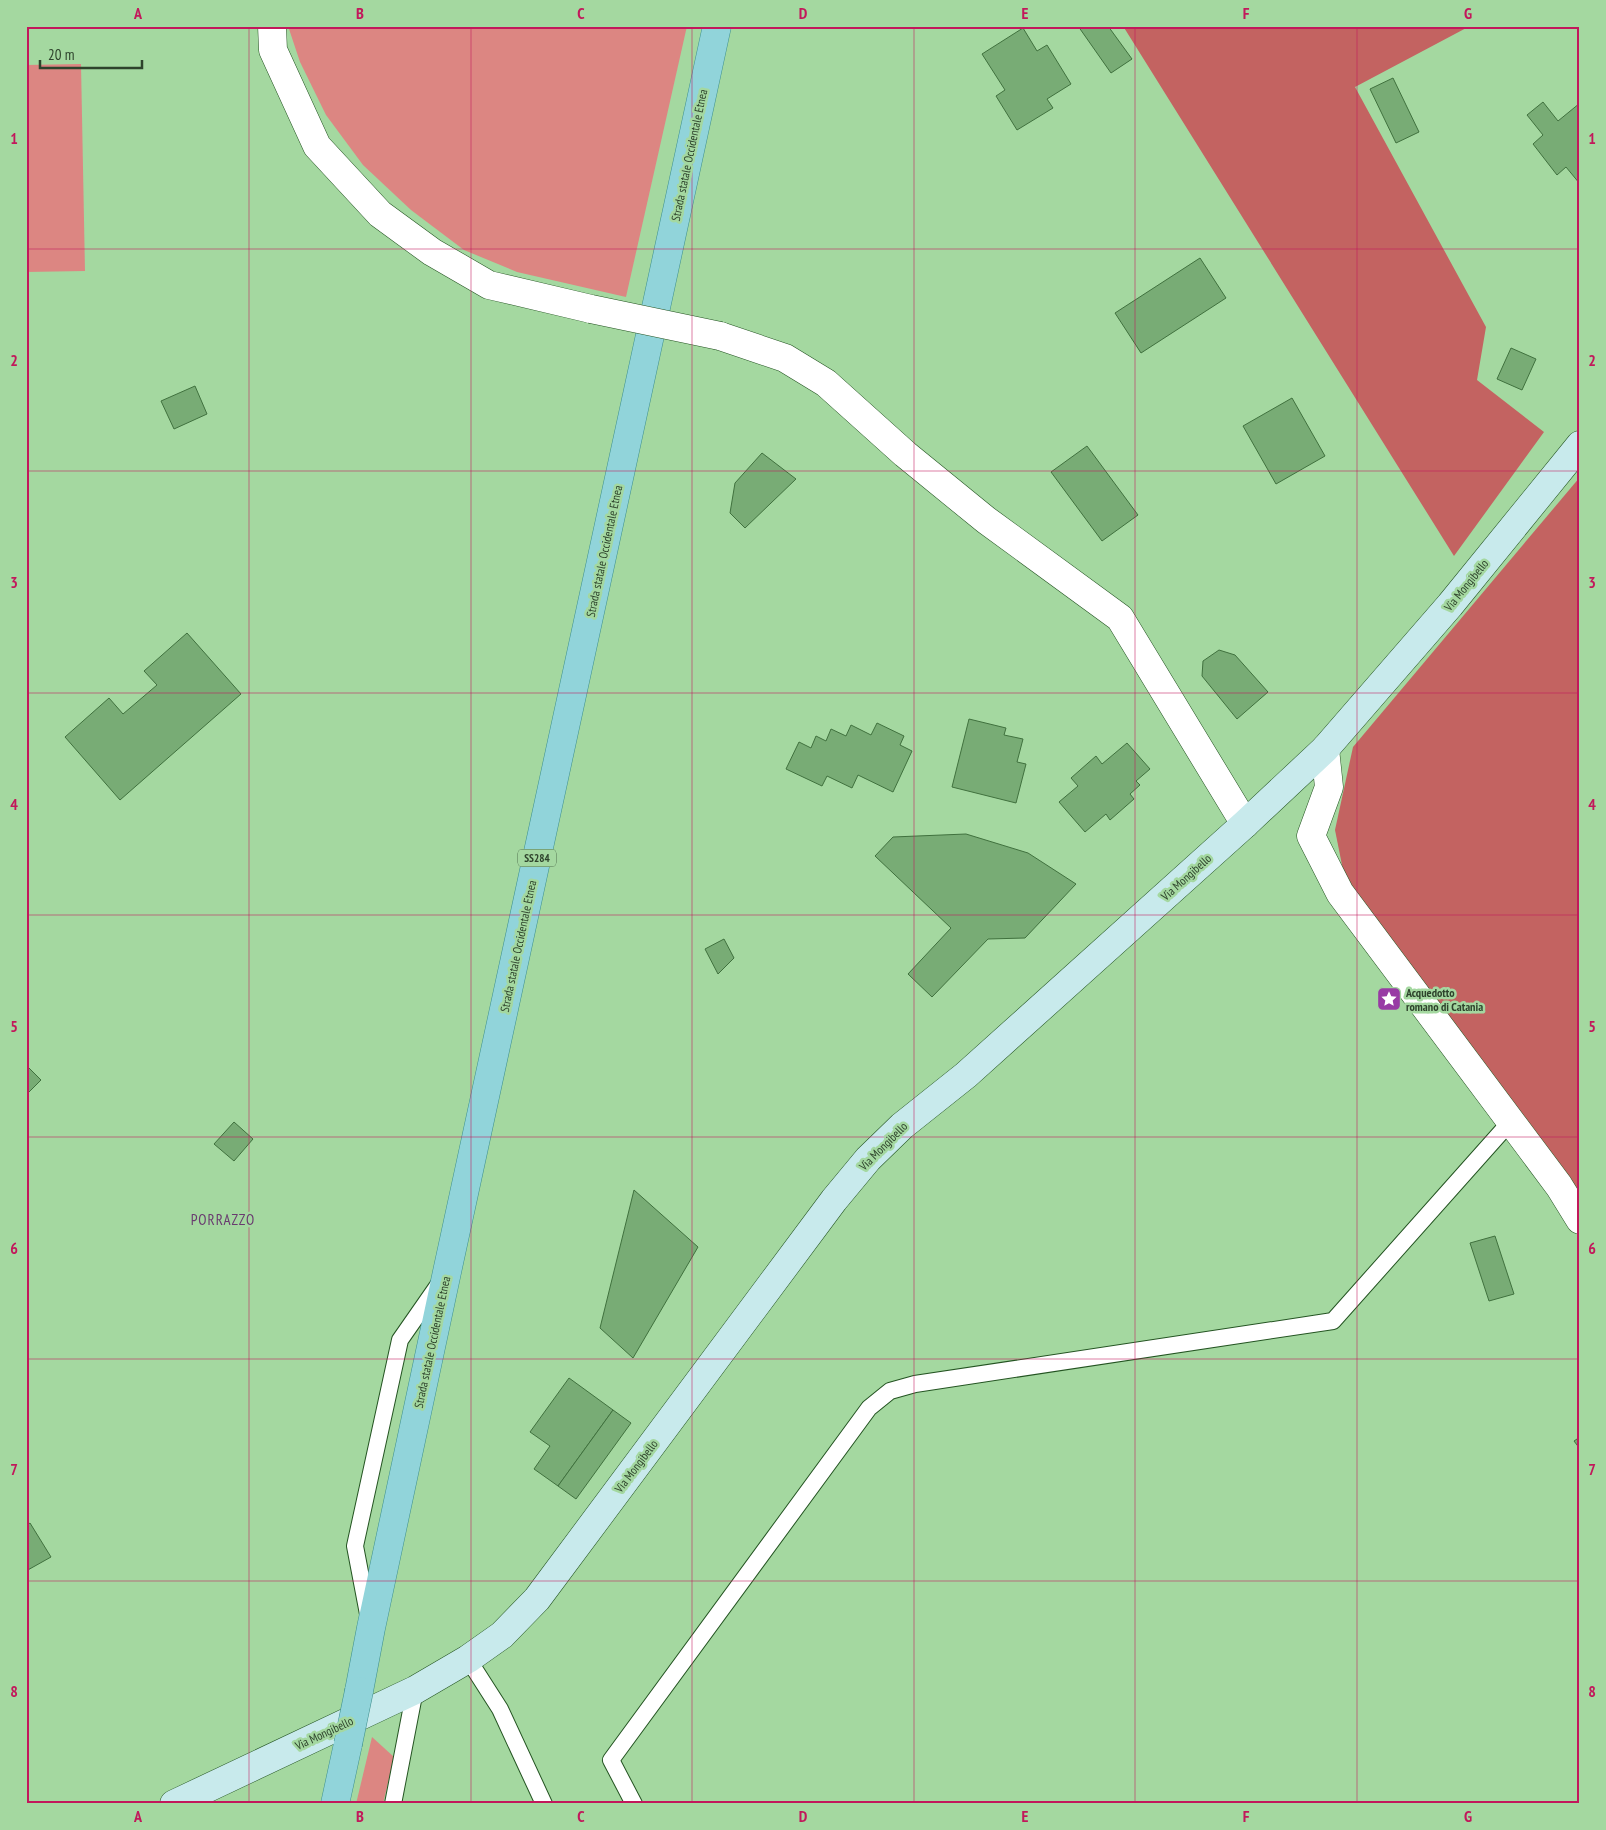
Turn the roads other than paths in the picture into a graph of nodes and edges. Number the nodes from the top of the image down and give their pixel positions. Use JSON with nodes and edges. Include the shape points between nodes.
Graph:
{"nodes":[{"id":1,"x":272,"y":26,"type":"edge"},
{"id":2,"x":717,"y":26,"type":"edge"},
{"id":3,"x":1580,"y":446,"type":"edge"},
{"id":4,"x":1325,"y":749,"type":"junction"},
{"id":5,"x":1244,"y":824,"type":"junction"},
{"id":6,"x":1511,"y":1121,"type":"junction"},
{"id":7,"x":1580,"y":1220,"type":"edge"},
{"id":8,"x":468,"y":1659,"type":"junction"},
{"id":9,"x":416,"y":1690,"type":"junction"},
{"id":10,"x":174,"y":1804,"type":"edge"},
{"id":11,"x":335,"y":1804,"type":"edge"},
{"id":12,"x":393,"y":1804,"type":"edge"},
{"id":13,"x":544,"y":1804,"type":"edge"},
{"id":14,"x":634,"y":1804,"type":"edge"}],
"edges":[{"from":1,"to":5,"type":"street","bridge":true,"via":[[273,50],[317,146],[380,214],[432,252],[489,285],[720,336],[785,358],[826,383],[905,454],[986,520],[1120,618]]},
{"from":2,"to":11,"type":"main road","name":"Strada statale Occidentale Etnea","number":"SS284","bridge":true},
{"from":3,"to":4,"type":"street","name":"Via Mongibello","via":[[1450,605]]},
{"from":4,"to":5,"type":"street","name":"Via Mongibello"},
{"from":4,"to":6,"type":"street","via":[[1329,787],[1311,836],[1315,844],[1340,893]]},
{"from":5,"to":8,"type":"street","name":"Via Mongibello","via":[[868,1159],[834,1200],[537,1599],[502,1635]]},
{"from":6,"to":7,"type":"street"},
{"from":6,"to":14,"type":"lane","via":[[1333,1321],[915,1384],[890,1391],[868,1408],[611,1760]]},
{"from":8,"to":9,"type":"street","name":"Via Mongibello"},
{"from":8,"to":13,"type":"lane","via":[[500,1709]]},
{"from":9,"to":10,"type":"street","name":"Via Mongibello"},
{"from":9,"to":12,"type":"lane"}]}
